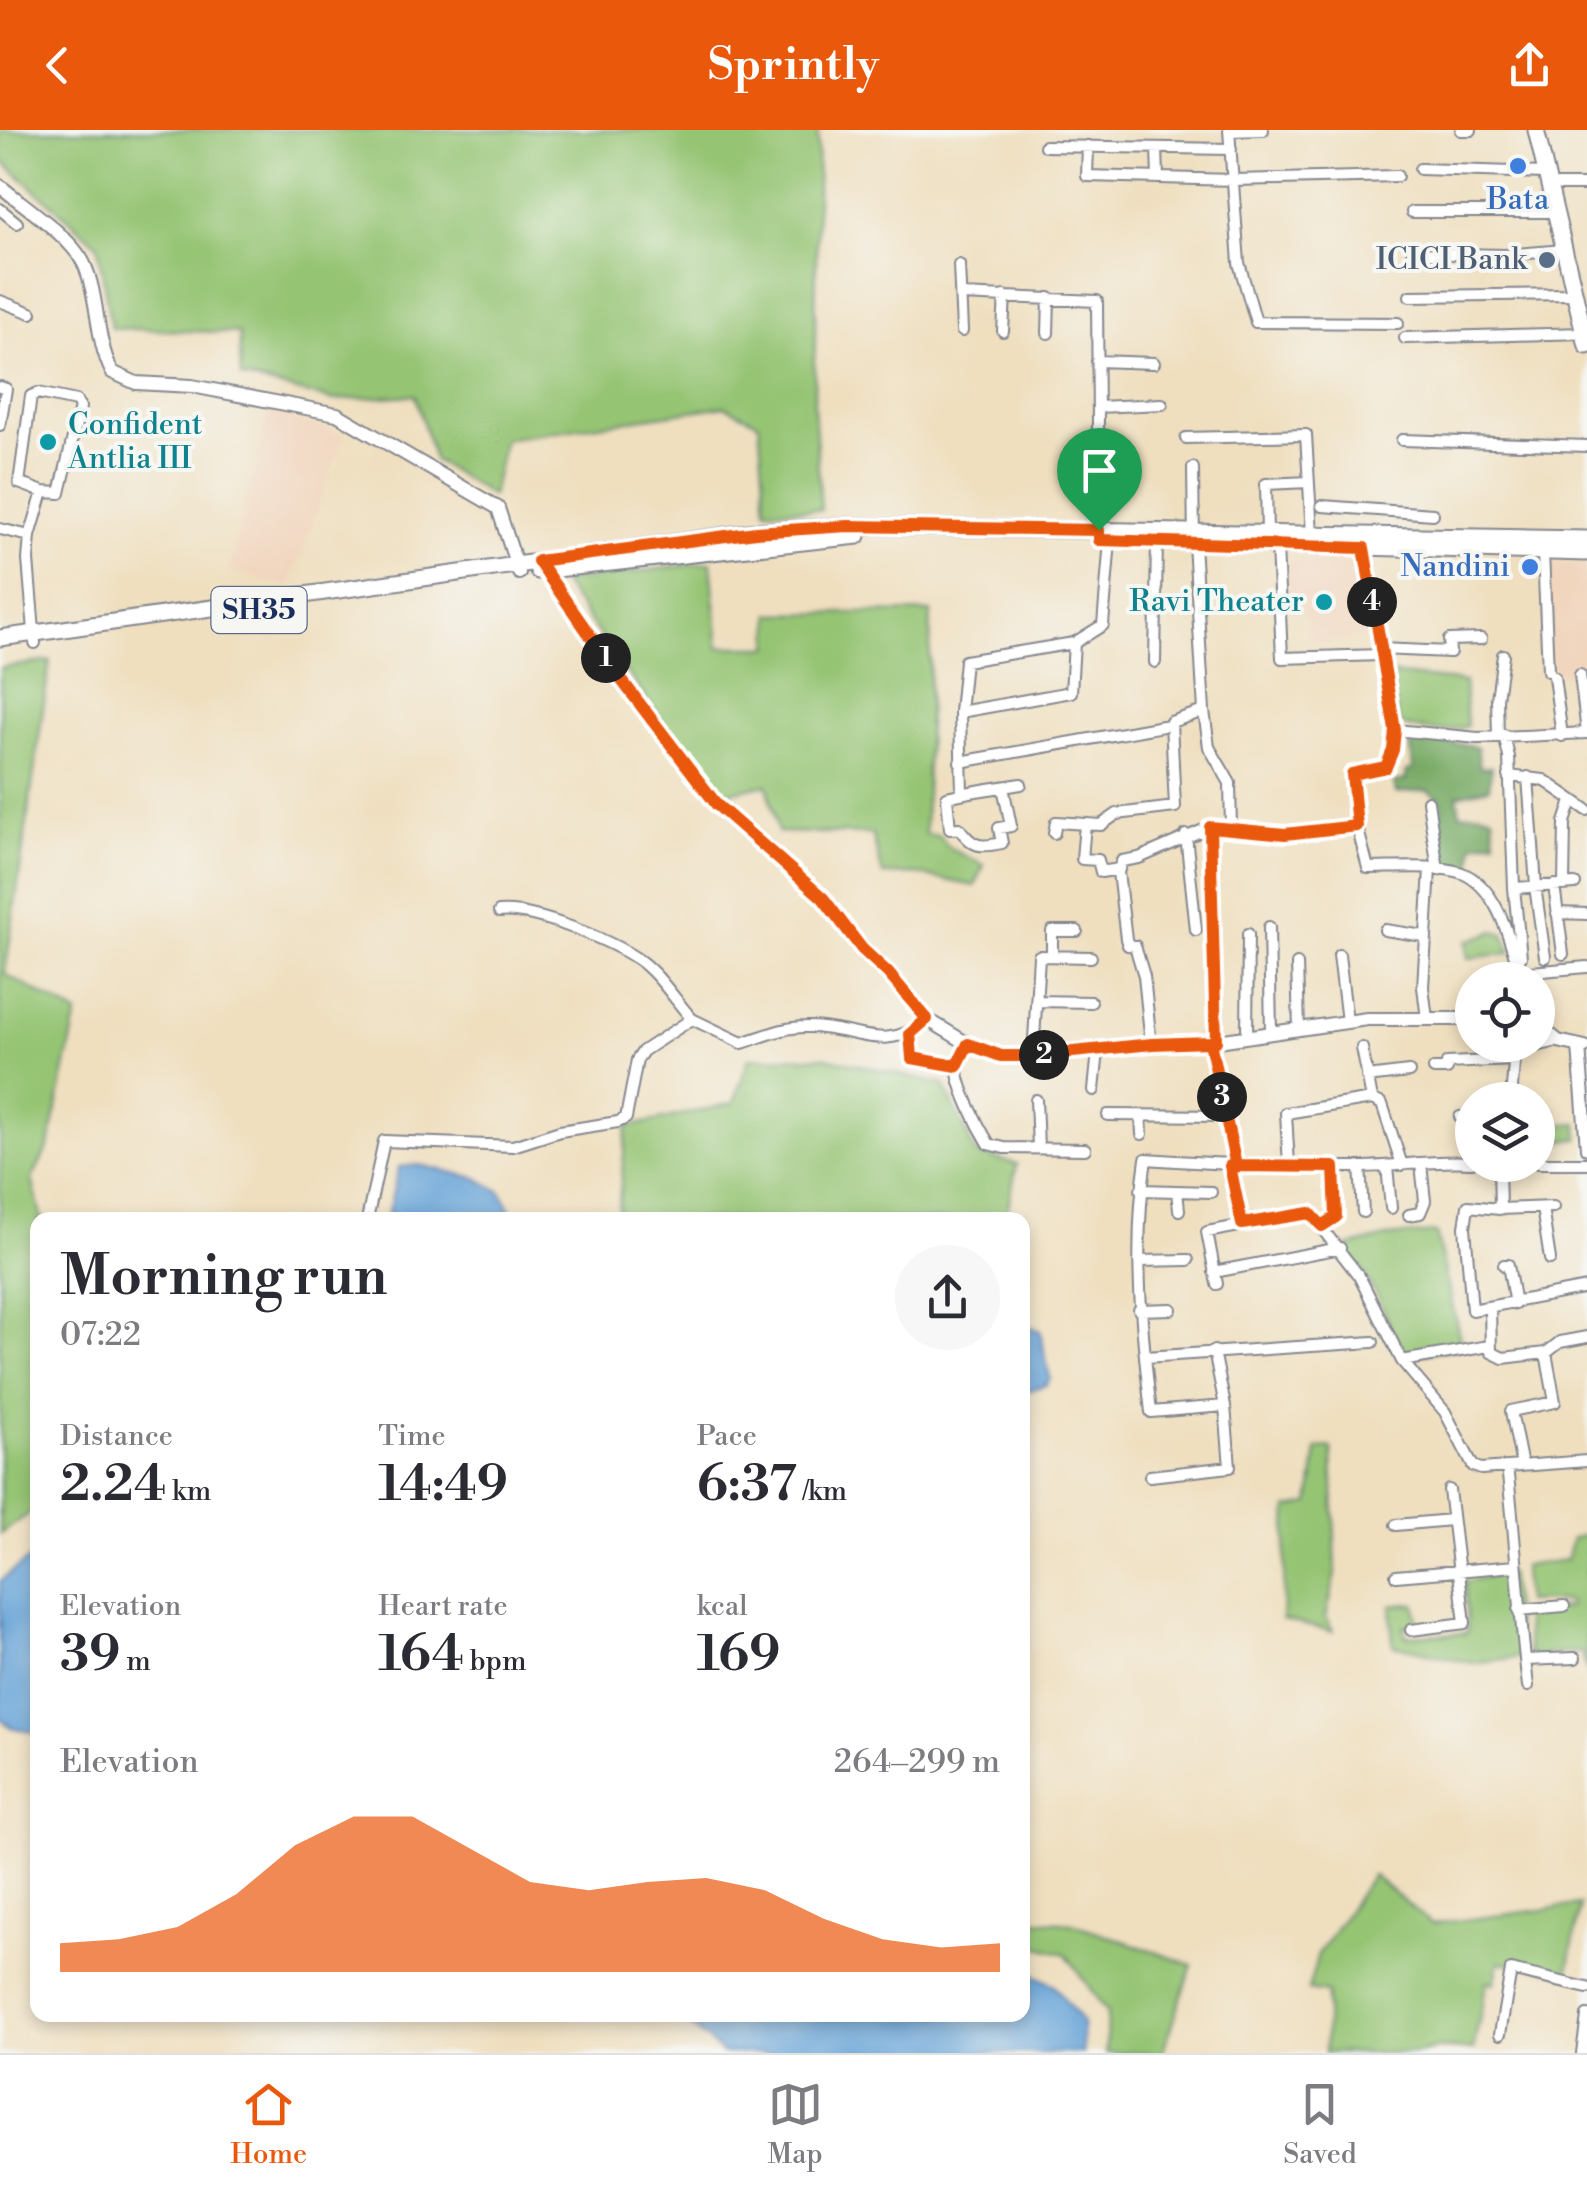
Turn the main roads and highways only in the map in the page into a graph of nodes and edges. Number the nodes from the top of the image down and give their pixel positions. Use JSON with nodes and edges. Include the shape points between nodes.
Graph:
{"nodes":[{"id":1,"x":1536,"y":130,"type":"edge"},
{"id":2,"x":1545,"y":130,"type":"edge"},
{"id":3,"x":1575,"y":284,"type":"junction"},
{"id":4,"x":1587,"y":313,"type":"edge"},
{"id":5,"x":1586,"y":339,"type":"edge"},
{"id":6,"x":1103,"y":537,"type":"junction"},
{"id":7,"x":1194,"y":538,"type":"junction"},
{"id":8,"x":1587,"y":538,"type":"edge"},
{"id":9,"x":1272,"y":540,"type":"junction"},
{"id":10,"x":1341,"y":541,"type":"junction"},
{"id":11,"x":1587,"y":552,"type":"edge"},
{"id":12,"x":0,"y":638,"type":"edge"},
{"id":13,"x":35,"y":638,"type":"junction"},
{"id":14,"x":0,"y":648,"type":"edge"}],
"edges":[{"from":1,"to":3,"type":"main road"},
{"from":2,"to":3,"type":"main road"},
{"from":3,"to":4,"type":"main road"},
{"from":3,"to":5,"type":"main road"},
{"from":6,"to":7,"type":"main road","number":"SH35"},
{"from":6,"to":7,"type":"main road","number":"SH35"},
{"from":6,"to":13,"type":"main road","number":"SH35","via":[[850,536],[518,568]]},
{"from":7,"to":9,"type":"main road","number":"SH35"},
{"from":8,"to":10,"type":"main road","number":"SH35"},
{"from":9,"to":10,"type":"main road","number":"SH35"},
{"from":9,"to":10,"type":"main road","number":"SH35","via":[[1312,534]]},
{"from":10,"to":11,"type":"main road","number":"SH35","via":[[1364,548]]},
{"from":12,"to":13,"type":"main road","number":"SH35"},
{"from":13,"to":14,"type":"main road","number":"SH35"}]}
